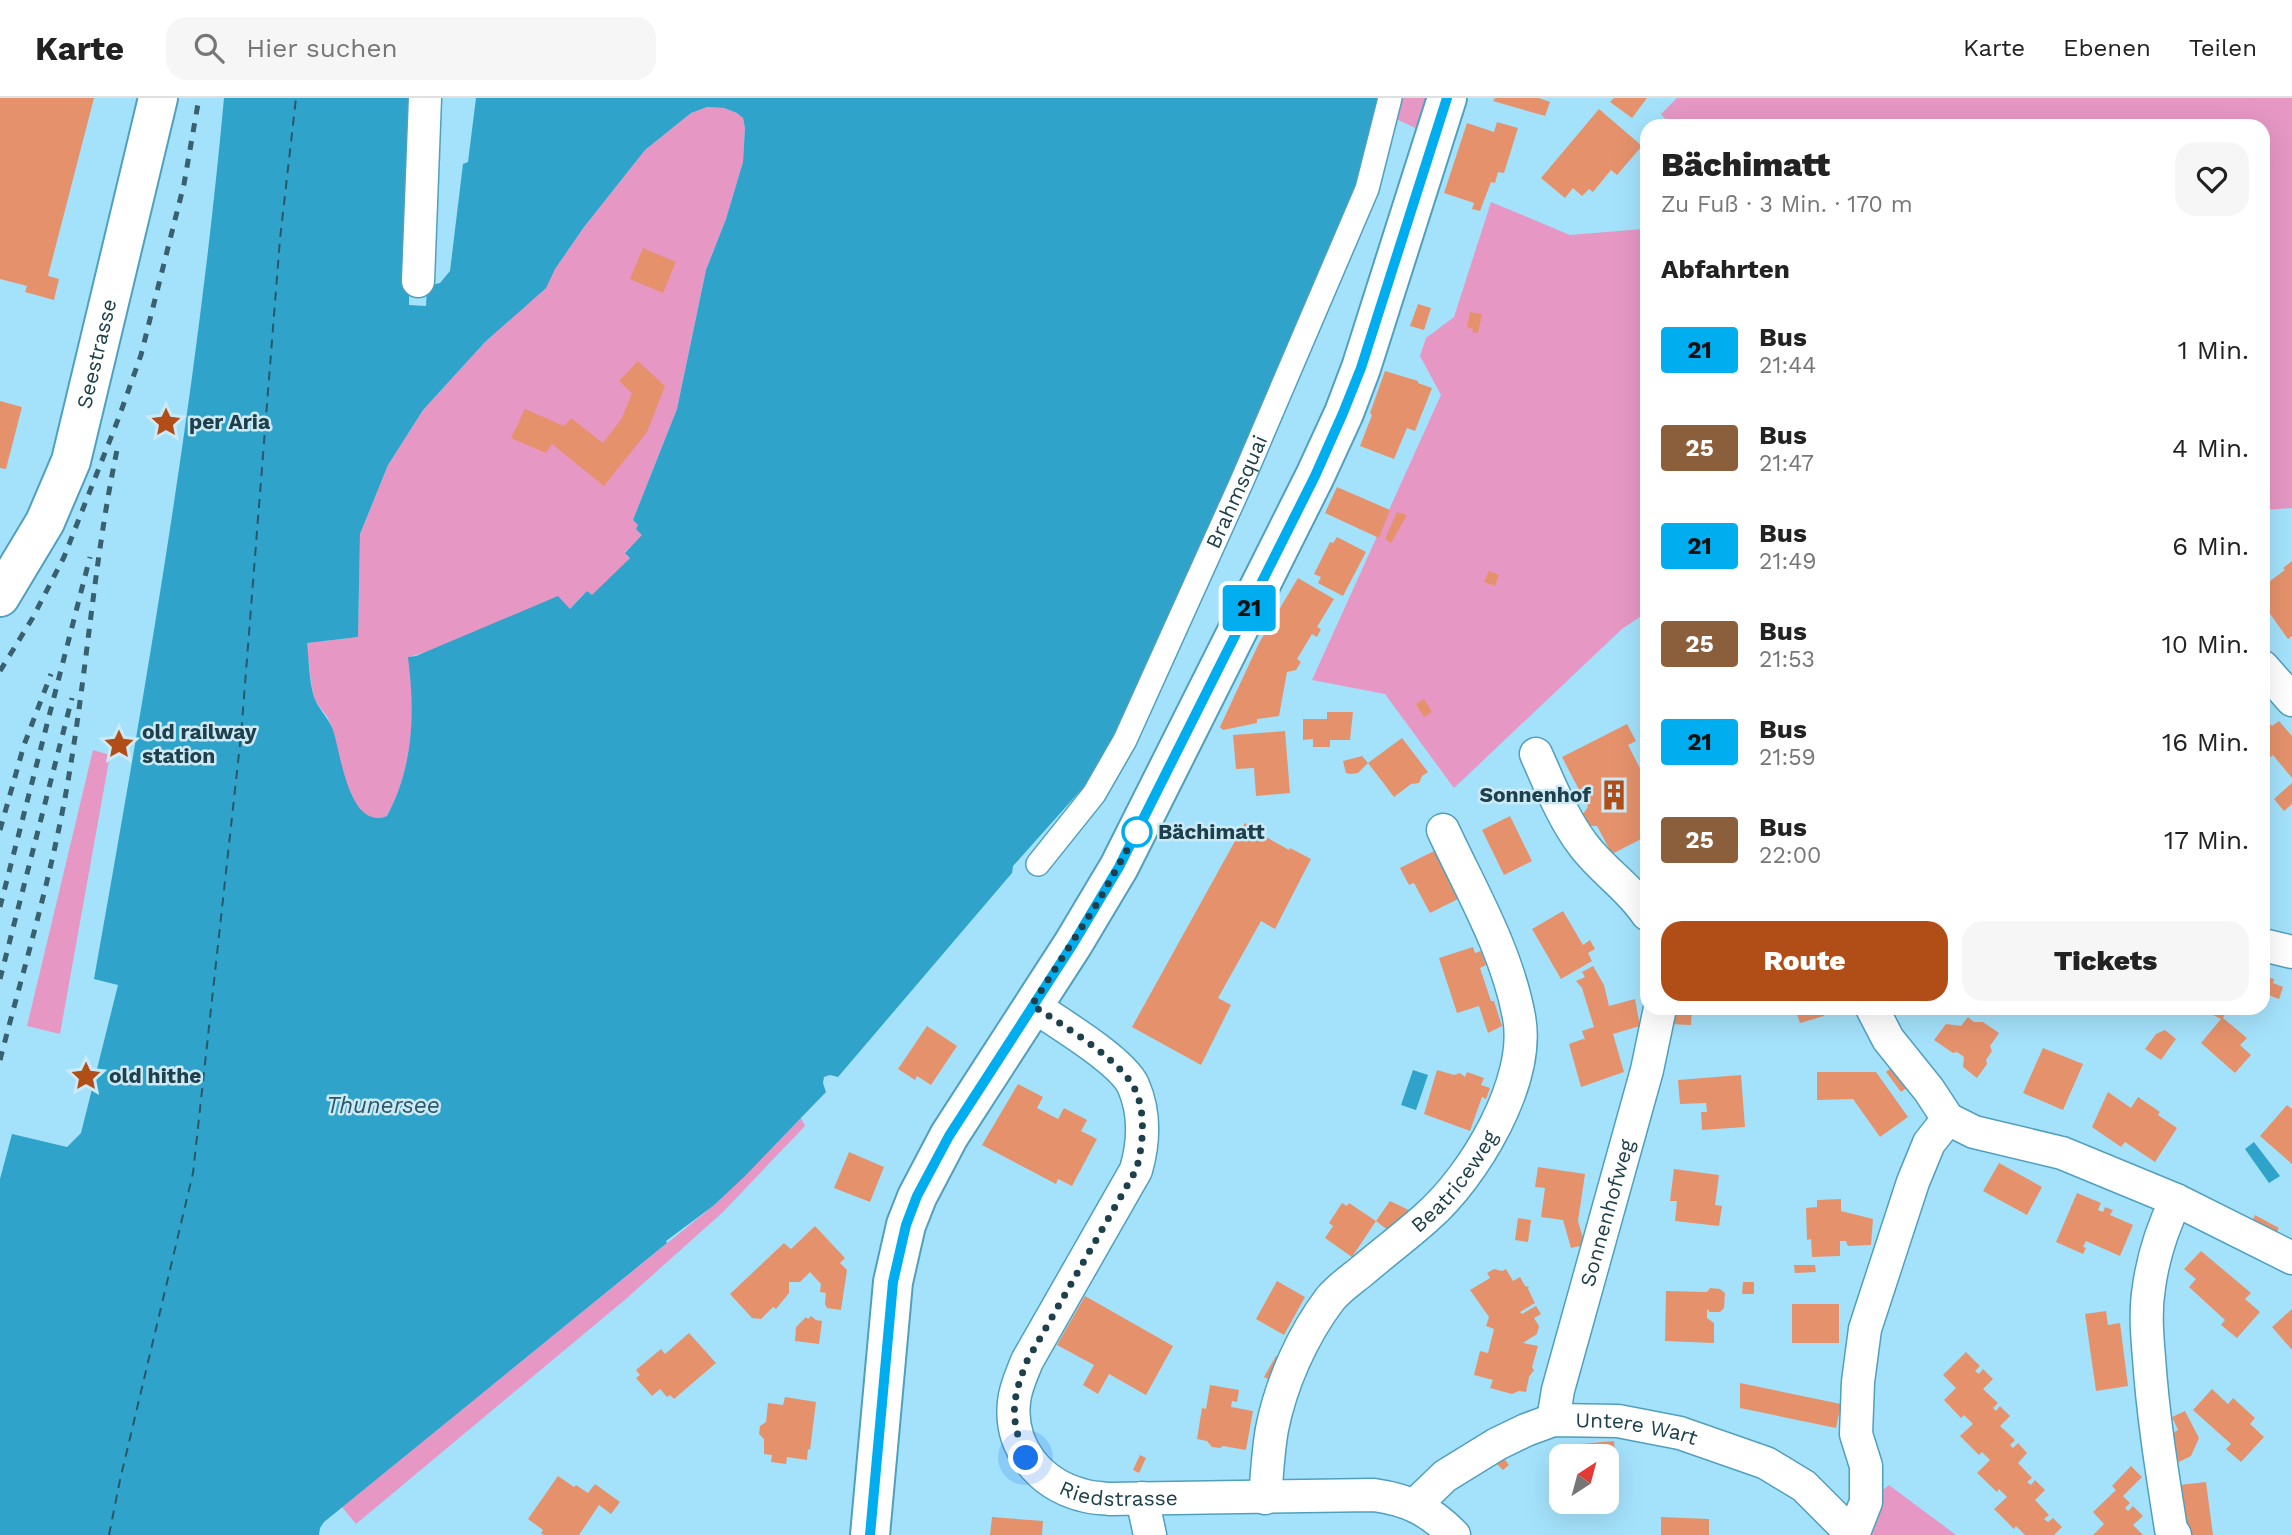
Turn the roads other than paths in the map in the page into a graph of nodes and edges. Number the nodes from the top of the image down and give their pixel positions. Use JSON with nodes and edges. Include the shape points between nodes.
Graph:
{"nodes":[{"id":1,"x":159,"y":98,"type":"edge"},
{"id":2,"x":425,"y":98,"type":"edge"},
{"id":3,"x":1390,"y":98,"type":"edge"},
{"id":4,"x":1447,"y":98,"type":"edge"},
{"id":5,"x":418,"y":281,"type":"dead end"},
{"id":6,"x":0,"y":597,"type":"edge"},
{"id":7,"x":2270,"y":675,"type":"edge"},
{"id":8,"x":2292,"y":700,"type":"edge"},
{"id":9,"x":1536,"y":754,"type":"dead end"},
{"id":10,"x":1443,"y":830,"type":"dead end"},
{"id":11,"x":1038,"y":864,"type":"dead end"},
{"id":12,"x":1640,"y":903,"type":"edge"},
{"id":13,"x":2270,"y":946,"type":"edge"},
{"id":14,"x":2292,"y":952,"type":"edge"},
{"id":15,"x":1032,"y":1005,"type":"junction"},
{"id":16,"x":1659,"y":1015,"type":"edge"},
{"id":17,"x":1876,"y":1015,"type":"edge"},
{"id":18,"x":1948,"y":1119,"type":"junction"},
{"id":19,"x":2176,"y":1200,"type":"junction"},
{"id":20,"x":2292,"y":1258,"type":"edge"},
{"id":21,"x":1553,"y":1420,"type":"junction"},
{"id":22,"x":1265,"y":1497,"type":"junction"},
{"id":23,"x":1142,"y":1498,"type":"junction"},
{"id":24,"x":1415,"y":1505,"type":"junction"},
{"id":25,"x":870,"y":1535,"type":"edge"},
{"id":26,"x":1150,"y":1535,"type":"edge"},
{"id":27,"x":1454,"y":1535,"type":"edge"},
{"id":28,"x":1853,"y":1535,"type":"edge"},
{"id":29,"x":2175,"y":1535,"type":"edge"}],
"edges":[{"from":1,"to":6,"type":"main road","name":"Seestrasse","via":[[71,461],[45,522]]},
{"from":2,"to":5,"type":"street"},
{"from":3,"to":11,"type":"street","name":"Brahmsquai","via":[[1367,189],[1125,740],[1094,794]]},
{"from":4,"to":15,"type":"main road","via":[[1374,331],[1309,488],[1138,832]]},
{"from":7,"to":8,"type":"street"},
{"from":9,"to":12,"type":"street","via":[[1584,846]]},
{"from":10,"to":22,"type":"street","name":"Beatriceweg","via":[[1507,970],[1520,1019],[1513,1078],[1500,1116],[1459,1186],[1340,1289],[1320,1314],[1282,1390],[1272,1430]]},
{"from":13,"to":14,"type":"street"},
{"from":15,"to":23,"type":"street","name":"Riedstrasse","via":[[1122,1071],[1132,1084],[1143,1136],[1136,1170],[1027,1361],[1013,1404],[1016,1429],[1026,1458],[1060,1486],[1082,1495]]},
{"from":15,"to":25,"type":"main road","via":[[949,1136],[906,1225],[893,1282]]},
{"from":16,"to":21,"type":"street","name":"Sonnenhofweg"},
{"from":17,"to":18,"type":"street","via":[[1888,1039]]},
{"from":18,"to":19,"type":"street","via":[[1974,1132],[2062,1153]]},
{"from":18,"to":28,"type":"street","name":"Untere Wart","via":[[1929,1143],[1913,1182],[1866,1329],[1856,1434],[1866,1465],[1866,1502]]},
{"from":19,"to":20,"type":"street"},
{"from":19,"to":29,"type":"street","via":[[2157,1253],[2147,1310],[2152,1409]]},
{"from":21,"to":24,"type":"street","name":"Untere Wart","via":[[1497,1444],[1445,1476]]},
{"from":21,"to":28,"type":"street","name":"Untere Wart","via":[[1618,1421],[1680,1433],[1766,1462],[1804,1486]]},
{"from":22,"to":23,"type":"street","name":"Riedstrasse"},
{"from":22,"to":24,"type":"street","name":"Riedstrasse","via":[[1374,1495]]},
{"from":23,"to":26,"type":"street"},
{"from":24,"to":27,"type":"street","name":"Riedstrasse"}]}
